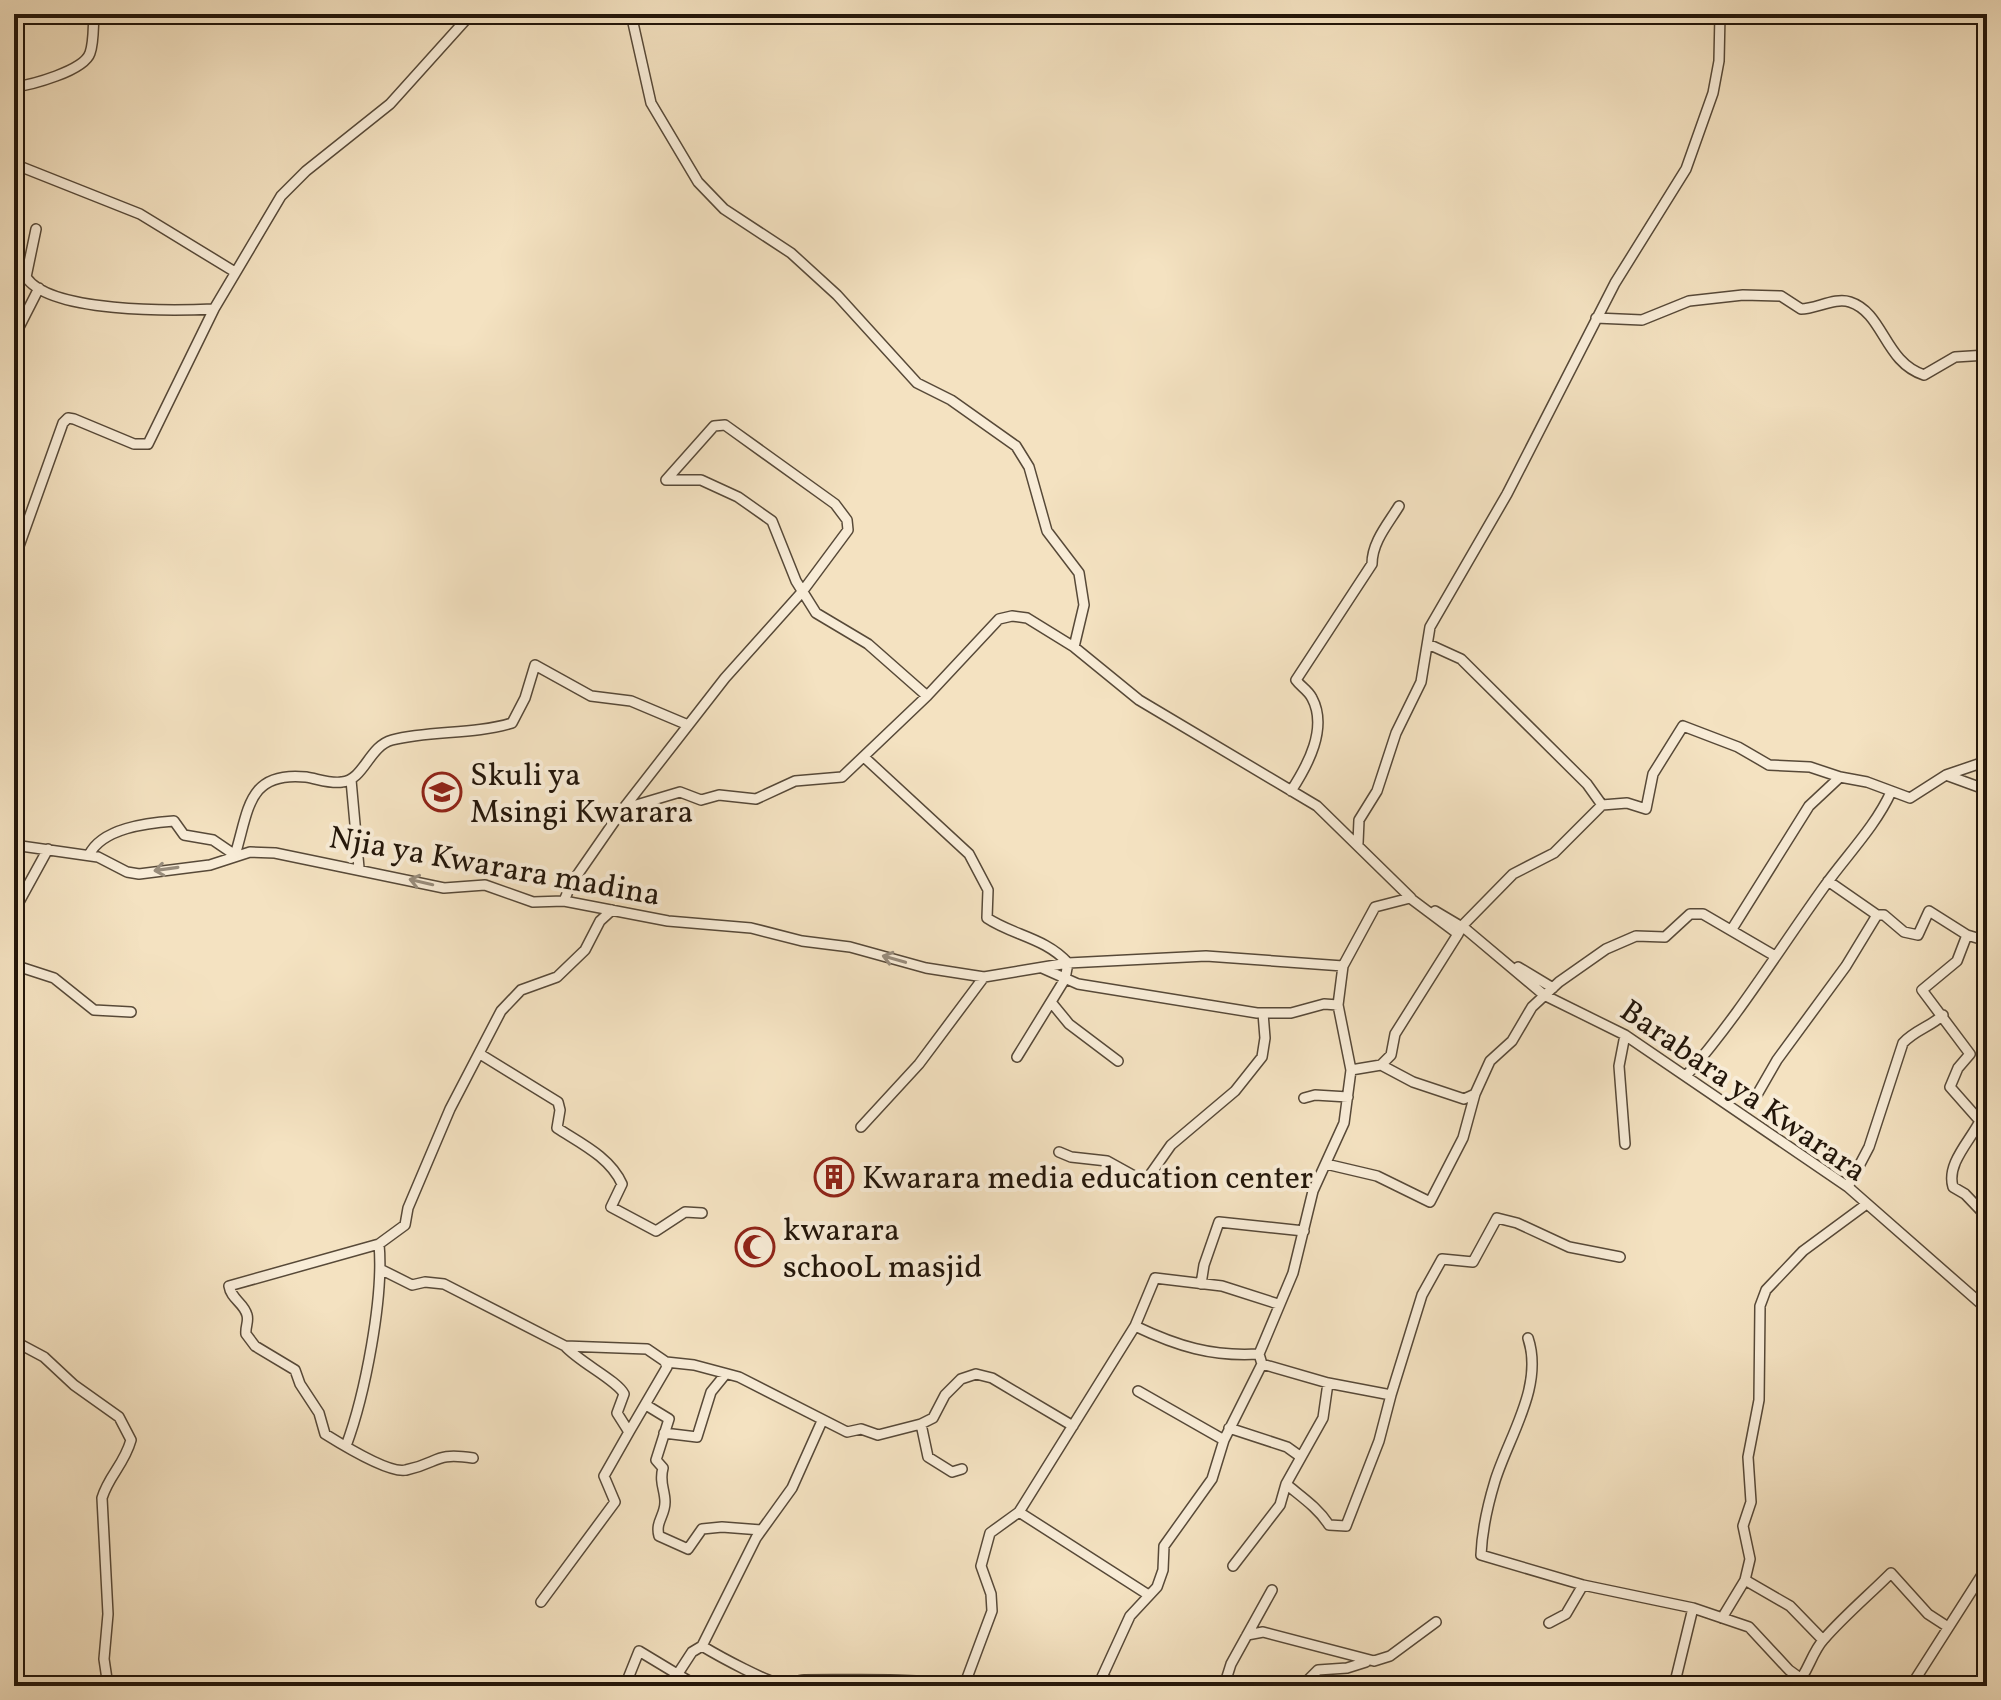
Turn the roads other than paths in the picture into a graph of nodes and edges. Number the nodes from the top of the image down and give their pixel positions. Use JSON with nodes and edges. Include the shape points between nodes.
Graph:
{"nodes":[{"id":1,"x":94,"y":14,"type":"edge"},
{"id":2,"x":471,"y":14,"type":"edge"},
{"id":3,"x":631,"y":14,"type":"edge"},
{"id":4,"x":1720,"y":14,"type":"edge"},
{"id":5,"x":14,"y":87,"type":"edge"},
{"id":6,"x":14,"y":164,"type":"edge"},
{"id":7,"x":36,"y":229,"type":"dead end"},
{"id":8,"x":235,"y":272,"type":"junction"},
{"id":9,"x":39,"y":288,"type":"junction"},
{"id":10,"x":214,"y":309,"type":"junction"},
{"id":11,"x":1596,"y":318,"type":"junction"},
{"id":12,"x":14,"y":337,"type":"edge"},
{"id":13,"x":1987,"y":355,"type":"edge"},
{"id":14,"x":1399,"y":506,"type":"dead end"},
{"id":15,"x":14,"y":560,"type":"edge"},
{"id":16,"x":802,"y":592,"type":"junction"},
{"id":17,"x":1428,"y":644,"type":"junction"},
{"id":18,"x":1074,"y":647,"type":"junction"},
{"id":19,"x":927,"y":696,"type":"junction"},
{"id":20,"x":688,"y":725,"type":"junction"},
{"id":21,"x":864,"y":757,"type":"junction"},
{"id":22,"x":1987,"y":761,"type":"edge"},
{"id":23,"x":1946,"y":775,"type":"junction"},
{"id":24,"x":1840,"y":777,"type":"junction"},
{"id":25,"x":351,"y":780,"type":"junction"},
{"id":26,"x":1987,"y":790,"type":"edge"},
{"id":27,"x":1291,"y":791,"type":"junction"},
{"id":28,"x":1891,"y":792,"type":"junction"},
{"id":29,"x":1602,"y":805,"type":"junction"},
{"id":30,"x":623,"y":809,"type":"junction"},
{"id":31,"x":1358,"y":843,"type":"junction"},
{"id":32,"x":14,"y":845,"type":"edge"},
{"id":33,"x":48,"y":849,"type":"junction"},
{"id":34,"x":89,"y":855,"type":"junction"},
{"id":35,"x":235,"y":855,"type":"junction"},
{"id":36,"x":359,"y":868,"type":"junction"},
{"id":37,"x":1828,"y":881,"type":"junction"},
{"id":38,"x":1410,"y":898,"type":"junction"},
{"id":39,"x":564,"y":901,"type":"junction"},
{"id":40,"x":612,"y":910,"type":"junction"},
{"id":41,"x":14,"y":911,"type":"edge"},
{"id":42,"x":1877,"y":915,"type":"junction"},
{"id":43,"x":1732,"y":929,"type":"junction"},
{"id":44,"x":1460,"y":930,"type":"junction"},
{"id":45,"x":1967,"y":935,"type":"junction"},
{"id":46,"x":1987,"y":941,"type":"edge"},
{"id":47,"x":1775,"y":956,"type":"junction"},
{"id":48,"x":1068,"y":963,"type":"junction"},
{"id":49,"x":14,"y":965,"type":"edge"},
{"id":50,"x":1343,"y":966,"type":"junction"},
{"id":51,"x":1042,"y":968,"type":"junction"},
{"id":52,"x":984,"y":977,"type":"junction"},
{"id":53,"x":1065,"y":979,"type":"junction"},
{"id":54,"x":1549,"y":991,"type":"junction"},
{"id":55,"x":1051,"y":1002,"type":"junction"},
{"id":56,"x":1338,"y":1005,"type":"junction"},
{"id":57,"x":131,"y":1012,"type":"dead end"},
{"id":58,"x":1263,"y":1013,"type":"junction"},
{"id":59,"x":1943,"y":1015,"type":"junction"},
{"id":60,"x":1625,"y":1035,"type":"junction"},
{"id":61,"x":480,"y":1054,"type":"junction"},
{"id":62,"x":1017,"y":1057,"type":"dead end"},
{"id":63,"x":1118,"y":1061,"type":"dead end"},
{"id":64,"x":1381,"y":1065,"type":"junction"},
{"id":65,"x":1351,"y":1070,"type":"junction"},
{"id":66,"x":1686,"y":1076,"type":"junction"},
{"id":67,"x":1475,"y":1094,"type":"junction"},
{"id":68,"x":1348,"y":1097,"type":"junction"},
{"id":69,"x":1304,"y":1098,"type":"dead end"},
{"id":70,"x":1754,"y":1100,"type":"dead end"},
{"id":71,"x":1983,"y":1119,"type":"edge"},
{"id":72,"x":861,"y":1127,"type":"dead end"},
{"id":73,"x":1625,"y":1144,"type":"dead end"},
{"id":74,"x":1059,"y":1152,"type":"dead end"},
{"id":75,"x":1326,"y":1164,"type":"junction"},
{"id":76,"x":1848,"y":1187,"type":"junction"},
{"id":77,"x":1864,"y":1206,"type":"junction"},
{"id":78,"x":702,"y":1213,"type":"dead end"},
{"id":79,"x":1987,"y":1217,"type":"edge"},
{"id":80,"x":1304,"y":1231,"type":"junction"},
{"id":81,"x":379,"y":1244,"type":"junction"},
{"id":82,"x":1620,"y":1257,"type":"dead end"},
{"id":83,"x":382,"y":1270,"type":"junction"},
{"id":84,"x":1201,"y":1284,"type":"junction"},
{"id":85,"x":1278,"y":1304,"type":"junction"},
{"id":86,"x":1987,"y":1309,"type":"edge"},
{"id":87,"x":1135,"y":1326,"type":"junction"},
{"id":88,"x":1528,"y":1338,"type":"dead end"},
{"id":89,"x":14,"y":1341,"type":"edge"},
{"id":90,"x":565,"y":1346,"type":"junction"},
{"id":91,"x":1260,"y":1359,"type":"junction"},
{"id":92,"x":665,"y":1362,"type":"junction"},
{"id":93,"x":724,"y":1376,"type":"junction"},
{"id":94,"x":1328,"y":1383,"type":"junction"},
{"id":95,"x":1138,"y":1391,"type":"dead end"},
{"id":96,"x":1391,"y":1395,"type":"junction"},
{"id":97,"x":646,"y":1405,"type":"junction"},
{"id":98,"x":822,"y":1421,"type":"junction"},
{"id":99,"x":921,"y":1424,"type":"junction"},
{"id":100,"x":1073,"y":1426,"type":"junction"},
{"id":101,"x":1229,"y":1428,"type":"junction"},
{"id":102,"x":629,"y":1432,"type":"junction"},
{"id":103,"x":664,"y":1433,"type":"junction"},
{"id":104,"x":1224,"y":1440,"type":"junction"},
{"id":105,"x":346,"y":1446,"type":"junction"},
{"id":106,"x":1301,"y":1457,"type":"junction"},
{"id":107,"x":473,"y":1458,"type":"dead end"},
{"id":108,"x":962,"y":1469,"type":"dead end"},
{"id":109,"x":1286,"y":1484,"type":"junction"},
{"id":110,"x":1019,"y":1512,"type":"junction"},
{"id":111,"x":761,"y":1530,"type":"junction"},
{"id":112,"x":1233,"y":1566,"type":"dead end"},
{"id":113,"x":1987,"y":1567,"type":"edge"},
{"id":114,"x":1745,"y":1580,"type":"junction"},
{"id":115,"x":1583,"y":1585,"type":"junction"},
{"id":116,"x":1272,"y":1590,"type":"dead end"},
{"id":117,"x":1147,"y":1594,"type":"junction"},
{"id":118,"x":541,"y":1602,"type":"dead end"},
{"id":119,"x":1693,"y":1608,"type":"junction"},
{"id":120,"x":1722,"y":1618,"type":"junction"},
{"id":121,"x":1436,"y":1622,"type":"dead end"},
{"id":122,"x":1549,"y":1623,"type":"dead end"},
{"id":123,"x":1948,"y":1627,"type":"junction"},
{"id":124,"x":1247,"y":1635,"type":"junction"},
{"id":125,"x":1823,"y":1640,"type":"junction"},
{"id":126,"x":702,"y":1646,"type":"junction"},
{"id":127,"x":1369,"y":1661,"type":"junction"},
{"id":128,"x":679,"y":1672,"type":"junction"},
{"id":129,"x":1803,"y":1684,"type":"edge"},
{"id":130,"x":964,"y":1685,"type":"edge"},
{"id":131,"x":108,"y":1686,"type":"edge"},
{"id":132,"x":625,"y":1686,"type":"edge"},
{"id":133,"x":697,"y":1686,"type":"edge"},
{"id":134,"x":1119,"y":1686,"type":"edge"},
{"id":135,"x":1224,"y":1686,"type":"edge"},
{"id":136,"x":1302,"y":1686,"type":"edge"},
{"id":137,"x":1683,"y":1686,"type":"edge"},
{"id":138,"x":1911,"y":1686,"type":"edge"}],
"edges":[{"from":1,"to":5,"type":"street","via":[[85,61]]},
{"from":2,"to":8,"type":"street","via":[[390,104],[287,189]]},
{"from":3,"to":18,"type":"street","via":[[651,103],[698,182],[724,209],[791,253],[837,295],[917,383],[1016,446],[1029,467],[1047,531],[1079,573],[1084,605]]},
{"from":4,"to":11,"type":"street","via":[[1713,93],[1686,169]]},
{"from":6,"to":8,"type":"street","via":[[140,214]]},
{"from":7,"to":9,"type":"street","via":[[26,277]]},
{"from":8,"to":10,"type":"street"},
{"from":9,"to":10,"type":"street","via":[[136,311]]},
{"from":9,"to":12,"type":"street"},
{"from":10,"to":15,"type":"street","via":[[148,444],[134,444],[74,419],[63,423]]},
{"from":11,"to":13,"type":"street","via":[[1642,320],[1689,301],[1743,295],[1781,296],[1801,309],[1850,302],[1866,311],[1895,357],[1924,375],[1955,357]]},
{"from":11,"to":17,"type":"street","via":[[1507,494],[1430,627]]},
{"from":14,"to":27,"type":"street","via":[[1380,535],[1372,564],[1296,680],[1314,700],[1320,721],[1312,751]]},
{"from":16,"to":16,"type":"street","via":[[848,530],[847,520],[835,504],[725,425],[714,426],[666,480],[701,480],[772,521]]},
{"from":16,"to":19,"type":"street","via":[[816,613],[868,644]]},
{"from":16,"to":20,"type":"street"},
{"from":17,"to":29,"type":"street","via":[[1461,659]]},
{"from":17,"to":31,"type":"street","via":[[1421,682],[1377,791],[1359,820]]},
{"from":18,"to":19,"type":"street","name":"Barabara ya Kwarara","via":[[1027,618],[999,619]]},
{"from":18,"to":27,"type":"street","name":"Barabara ya Kwarara","via":[[1139,700]]},
{"from":19,"to":21,"type":"street","name":"Barabara ya Kwarara"},
{"from":20,"to":25,"type":"street","via":[[631,701],[591,696],[535,665],[512,723],[486,731],[391,740],[377,747]]},
{"from":20,"to":30,"type":"street"},
{"from":21,"to":30,"type":"street","name":"Barabara ya Kwarara","via":[[842,777],[795,781],[756,799],[719,795],[701,800],[680,792]]},
{"from":21,"to":48,"type":"street","via":[[969,854],[988,890],[987,918],[1004,930],[1030,937]]},
{"from":22,"to":23,"type":"street"},
{"from":23,"to":26,"type":"street"},
{"from":23,"to":28,"type":"street","via":[[1910,798]]},
{"from":24,"to":28,"type":"street"},
{"from":24,"to":29,"type":"street","via":[[1810,767],[1769,765],[1683,726],[1653,774],[1646,809],[1627,803]]},
{"from":24,"to":43,"type":"street","via":[[1809,806]]},
{"from":25,"to":35,"type":"street","via":[[271,779],[252,798]]},
{"from":25,"to":36,"type":"street"},
{"from":27,"to":31,"type":"street","name":"Barabara ya Kwarara","via":[[1317,806]]},
{"from":28,"to":37,"type":"street"},
{"from":29,"to":44,"type":"street","via":[[1554,853],[1513,874]]},
{"from":30,"to":39,"type":"street"},
{"from":31,"to":38,"type":"street","name":"Barabara ya Kwarara"},
{"from":32,"to":33,"type":"street","name":"Njia ya Kwarara madina"},
{"from":33,"to":34,"type":"street","name":"Njia ya Kwarara madina"},
{"from":33,"to":41,"type":"street"},
{"from":35,"to":34,"type":"street","name":"Njia ya Kwarara madina","one_way":true,"via":[[210,865],[139,874]]},
{"from":34,"to":35,"type":"street","via":[[101,838],[147,823],[174,821],[184,835],[213,840]]},
{"from":35,"to":36,"type":"street","name":"Njia ya Kwarara madina","via":[[275,853]]},
{"from":39,"to":36,"type":"street","name":"Njia ya Kwarara madina","one_way":true,"via":[[533,902],[485,885],[444,888]]},
{"from":37,"to":42,"type":"street"},
{"from":37,"to":47,"type":"street"},
{"from":38,"to":44,"type":"street","name":"Barabara ya Kwarara"},
{"from":38,"to":50,"type":"street","via":[[1375,907]]},
{"from":39,"to":40,"type":"street","name":"Njia ya Kwarara madina"},
{"from":52,"to":40,"type":"street","name":"Njia ya Kwarara madina","one_way":true,"via":[[751,928]]},
{"from":40,"to":61,"type":"street","via":[[585,950],[557,977],[511,999]]},
{"from":42,"to":45,"type":"street","via":[[1918,935],[1929,911]]},
{"from":42,"to":70,"type":"street"},
{"from":43,"to":47,"type":"street"},
{"from":43,"to":54,"type":"street","via":[[1703,914],[1690,914],[1665,937],[1636,936],[1606,949]]},
{"from":44,"to":54,"type":"street","name":"Barabara ya Kwarara"},
{"from":44,"to":64,"type":"street"},
{"from":45,"to":46,"type":"street"},
{"from":45,"to":59,"type":"street","via":[[1957,961],[1922,990]]},
{"from":47,"to":66,"type":"street","via":[[1745,1004]]},
{"from":48,"to":50,"type":"street","via":[[1231,956]]},
{"from":48,"to":51,"type":"street"},
{"from":48,"to":53,"type":"street"},
{"from":49,"to":57,"type":"street","via":[[54,978],[94,1010]]},
{"from":50,"to":56,"type":"street"},
{"from":51,"to":52,"type":"street"},
{"from":51,"to":53,"type":"street"},
{"from":52,"to":72,"type":"street","via":[[926,1055]]},
{"from":53,"to":55,"type":"street"},
{"from":53,"to":58,"type":"street"},
{"from":54,"to":60,"type":"street","name":"Barabara ya Kwarara"},
{"from":54,"to":67,"type":"street","via":[[1490,1061]]},
{"from":55,"to":62,"type":"street"},
{"from":55,"to":63,"type":"street","via":[[1069,1024]]},
{"from":56,"to":58,"type":"street"},
{"from":56,"to":65,"type":"street"},
{"from":58,"to":74,"type":"street","via":[[1262,1057],[1235,1091],[1171,1145],[1145,1182],[1107,1161]]},
{"from":59,"to":71,"type":"street","via":[[1970,1054],[1950,1087]]},
{"from":59,"to":76,"type":"street","via":[[1903,1043],[1869,1147]]},
{"from":60,"to":66,"type":"street","name":"Barabara ya Kwarara"},
{"from":60,"to":73,"type":"street","via":[[1619,1066]]},
{"from":61,"to":78,"type":"street","via":[[558,1102],[557,1128],[577,1137],[616,1172],[622,1184],[611,1207],[656,1231],[685,1212]]},
{"from":61,"to":81,"type":"street","via":[[450,1109],[405,1225]]},
{"from":64,"to":65,"type":"street"},
{"from":64,"to":67,"type":"street","via":[[1464,1099]]},
{"from":65,"to":68,"type":"street"},
{"from":66,"to":76,"type":"street","name":"Barabara ya Kwarara"},
{"from":67,"to":75,"type":"street","via":[[1463,1138],[1430,1202],[1377,1176]]},
{"from":68,"to":69,"type":"street"},
{"from":68,"to":75,"type":"street","via":[[1344,1123]]},
{"from":71,"to":79,"type":"street","via":[[1950,1178],[1953,1187]]},
{"from":75,"to":80,"type":"street"},
{"from":76,"to":77,"type":"street","name":"Barabara ya Kwarara"},
{"from":77,"to":86,"type":"street","name":"Barabara ya Kwarara"},
{"from":77,"to":114,"type":"street","via":[[1803,1251],[1766,1290],[1760,1306],[1759,1400],[1748,1457],[1751,1502],[1743,1526],[1750,1559]]},
{"from":80,"to":84,"type":"street","via":[[1219,1222]]},
{"from":80,"to":85,"type":"street"},
{"from":81,"to":83,"type":"street"},
{"from":81,"to":105,"type":"street","via":[[229,1286],[246,1311],[244,1329],[250,1340],[295,1370],[325,1434]]},
{"from":82,"to":96,"type":"street","via":[[1569,1247],[1497,1218],[1473,1262],[1442,1259],[1428,1282]]},
{"from":83,"to":90,"type":"street","via":[[412,1285],[444,1284]]},
{"from":83,"to":105,"type":"street","via":[[356,1420]]},
{"from":84,"to":85,"type":"street"},
{"from":84,"to":87,"type":"street","via":[[1155,1278]]},
{"from":85,"to":91,"type":"street"},
{"from":87,"to":91,"type":"street","via":[[1181,1348]]},
{"from":87,"to":100,"type":"street"},
{"from":88,"to":115,"type":"street","via":[[1534,1357],[1522,1416],[1495,1481],[1481,1555]]},
{"from":89,"to":131,"type":"street","via":[[44,1357],[119,1417],[131,1440],[124,1463],[106,1484],[102,1498]]},
{"from":90,"to":92,"type":"street","via":[[647,1349]]},
{"from":90,"to":102,"type":"street","via":[[594,1372],[621,1386],[624,1394],[617,1413]]},
{"from":91,"to":94,"type":"street"},
{"from":91,"to":101,"type":"street"},
{"from":92,"to":93,"type":"street"},
{"from":92,"to":97,"type":"street"},
{"from":93,"to":98,"type":"street","via":[[739,1377]]},
{"from":93,"to":103,"type":"street","via":[[711,1392],[697,1437]]},
{"from":94,"to":96,"type":"street"},
{"from":94,"to":106,"type":"street","via":[[1323,1418]]},
{"from":95,"to":104,"type":"street"},
{"from":96,"to":109,"type":"street","via":[[1346,1526],[1329,1525],[1320,1509]]},
{"from":97,"to":102,"type":"street"},
{"from":97,"to":103,"type":"street","via":[[669,1419]]},
{"from":98,"to":99,"type":"street","via":[[847,1432],[861,1429],[878,1435]]},
{"from":98,"to":111,"type":"street","via":[[792,1488]]},
{"from":99,"to":100,"type":"street","via":[[933,1418],[961,1379],[976,1374],[992,1378]]},
{"from":99,"to":108,"type":"street","via":[[928,1457],[952,1472]]},
{"from":100,"to":110,"type":"street"},
{"from":101,"to":104,"type":"street"},
{"from":101,"to":106,"type":"street","via":[[1287,1447]]},
{"from":102,"to":118,"type":"street","via":[[604,1476],[615,1502]]},
{"from":103,"to":111,"type":"street","via":[[656,1460],[663,1468],[660,1479],[666,1500],[656,1527],[659,1536],[688,1549],[702,1529]]},
{"from":104,"to":117,"type":"street","via":[[1212,1479],[1164,1546],[1157,1587]]},
{"from":105,"to":107,"type":"street","via":[[404,1471],[451,1452]]},
{"from":106,"to":109,"type":"street"},
{"from":109,"to":112,"type":"street","via":[[1286,1494],[1270,1520]]},
{"from":110,"to":117,"type":"street"},
{"from":110,"to":130,"type":"street","via":[[988,1537],[981,1566],[992,1611]]},
{"from":111,"to":126,"type":"street"},
{"from":113,"to":123,"type":"street"},
{"from":114,"to":120,"type":"street"},
{"from":114,"to":125,"type":"street","via":[[1790,1606]]},
{"from":115,"to":119,"type":"street"},
{"from":115,"to":122,"type":"street","via":[[1566,1614]]},
{"from":116,"to":124,"type":"street"},
{"from":117,"to":134,"type":"street","via":[[1130,1616],[1102,1677]]},
{"from":119,"to":120,"type":"street"},
{"from":119,"to":137,"type":"street","via":[[1675,1682]]},
{"from":120,"to":129,"type":"street","via":[[1749,1627]]},
{"from":121,"to":127,"type":"street","via":[[1390,1656]]},
{"from":123,"to":125,"type":"street","via":[[1928,1614],[1891,1573]]},
{"from":123,"to":138,"type":"street"},
{"from":124,"to":127,"type":"street","via":[[1263,1632]]},
{"from":124,"to":135,"type":"street"},
{"from":125,"to":129,"type":"street","via":[[1806,1667]]},
{"from":126,"to":128,"type":"street"},
{"from":126,"to":130,"type":"street","via":[[735,1666],[786,1685],[874,1678]]},
{"from":127,"to":136,"type":"street","via":[[1318,1670]]},
{"from":128,"to":132,"type":"street","via":[[639,1651]]},
{"from":128,"to":133,"type":"street"}]}
